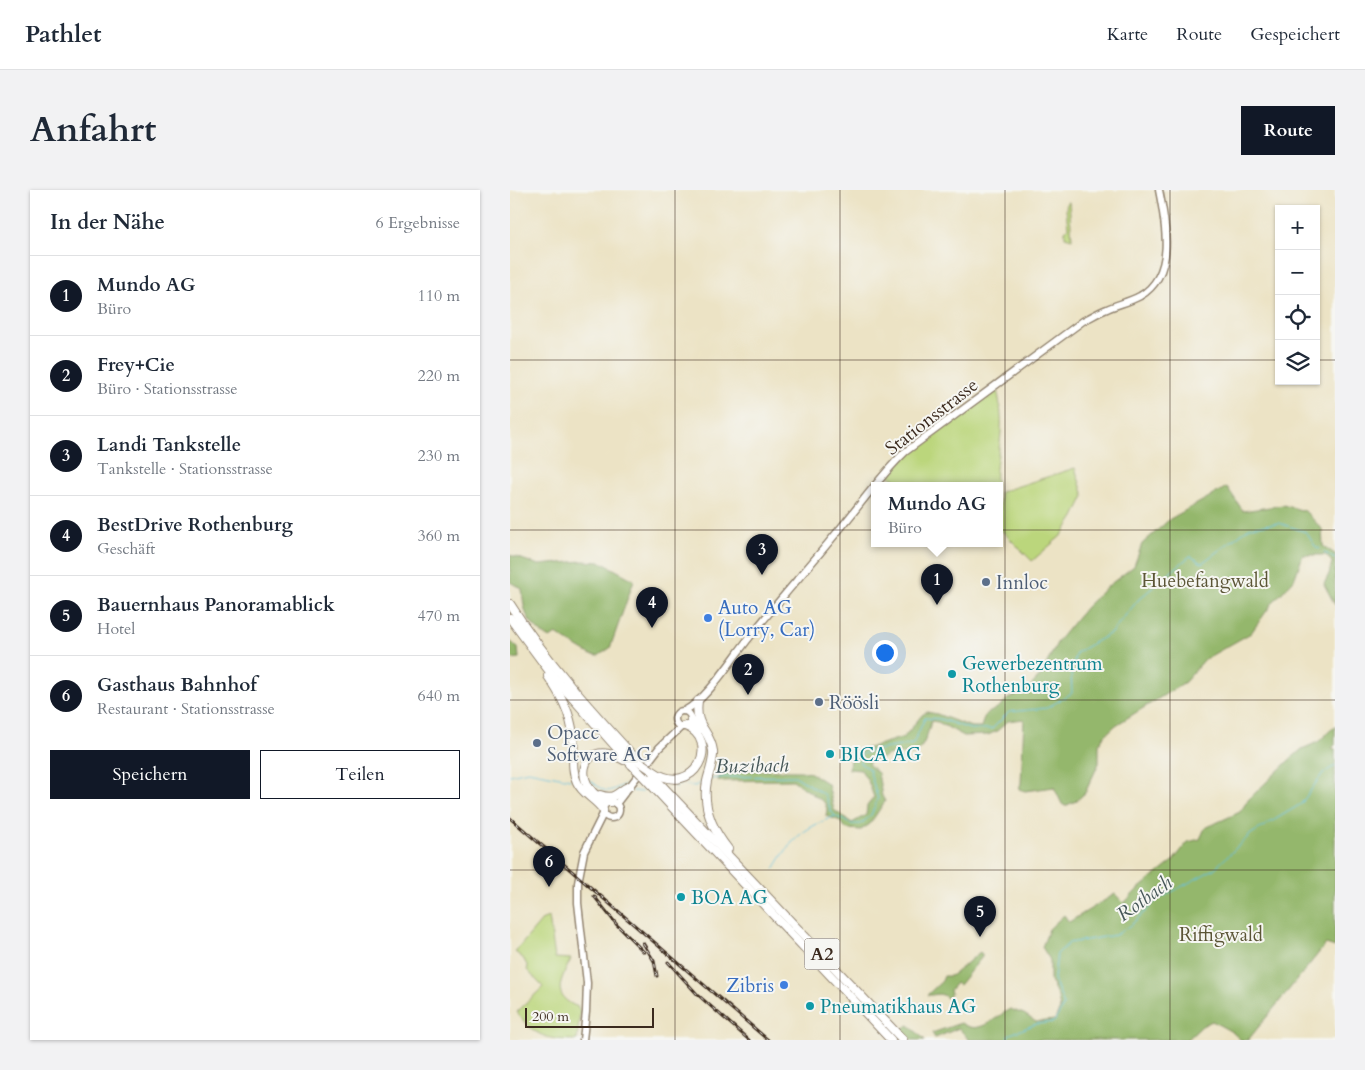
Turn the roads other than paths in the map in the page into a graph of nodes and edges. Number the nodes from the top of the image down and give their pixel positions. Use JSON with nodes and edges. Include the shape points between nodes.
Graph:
{"nodes":[{"id":1,"x":1159,"y":190,"type":"edge"},
{"id":2,"x":877,"y":482,"type":"edge"},
{"id":3,"x":871,"y":490,"type":"edge"},
{"id":4,"x":510,"y":604,"type":"edge"},
{"id":5,"x":510,"y":618,"type":"edge"},
{"id":6,"x":551,"y":676,"type":"junction"},
{"id":7,"x":697,"y":702,"type":"junction"},
{"id":8,"x":684,"y":711,"type":"junction"},
{"id":9,"x":676,"y":722,"type":"junction"},
{"id":10,"x":687,"y":722,"type":"junction"},
{"id":11,"x":667,"y":739,"type":"junction"},
{"id":12,"x":709,"y":740,"type":"junction"},
{"id":13,"x":635,"y":762,"type":"junction"},
{"id":14,"x":650,"y":775,"type":"junction"},
{"id":15,"x":630,"y":786,"type":"junction"},
{"id":16,"x":594,"y":792,"type":"junction"},
{"id":17,"x":613,"y":803,"type":"junction"},
{"id":18,"x":604,"y":811,"type":"junction"},
{"id":19,"x":610,"y":818,"type":"junction"},
{"id":20,"x":596,"y":828,"type":"junction"},
{"id":21,"x":756,"y":883,"type":"junction"},
{"id":22,"x":582,"y":1040,"type":"edge"},
{"id":23,"x":891,"y":1040,"type":"edge"},
{"id":24,"x":903,"y":1040,"type":"edge"}],
"edges":[{"from":1,"to":2,"type":"main road","name":"Stationsstrasse","via":[[1165,258],[1153,286],[1136,298],[1083,321],[905,452]]},
{"from":3,"to":7,"type":"main road","name":"Stationsstrasse"},
{"from":4,"to":13,"type":"highway","number":"A2","via":[[547,656]]},
{"from":5,"to":6,"type":"highway","number":"A2"},
{"from":6,"to":13,"type":"highway","number":"A2"},
{"from":6,"to":18,"type":"highway","via":[[571,724],[576,781]]},
{"from":7,"to":8,"type":"main road","name":"Stationsstrasse"},
{"from":7,"to":10,"type":"main road","name":"Stationsstrasse"},
{"from":7,"to":12,"type":"highway","via":[[698,721]]},
{"from":8,"to":9,"type":"main road","name":"Stationsstrasse","via":[[677,714]]},
{"from":8,"to":10,"type":"main road"},
{"from":9,"to":10,"type":"main road"},
{"from":9,"to":11,"type":"main road","name":"Stationsstrasse"},
{"from":10,"to":11,"type":"main road","name":"Stationsstrasse"},
{"from":10,"to":12,"type":"highway"},
{"from":10,"to":14,"type":"highway","via":[[700,741],[702,756],[698,767],[688,776],[677,779]]},
{"from":11,"to":15,"type":"main road","name":"Stationsstrasse"},
{"from":12,"to":21,"type":"highway","via":[[713,755],[707,784],[707,806],[713,827]]},
{"from":13,"to":14,"type":"highway","number":"A2","bridge":true},
{"from":13,"to":16,"type":"highway","via":[[604,752],[594,755],[587,761],[584,772],[587,785]]},
{"from":14,"to":21,"type":"highway","number":"A2"},
{"from":14,"to":23,"type":"highway","number":"A2"},
{"from":15,"to":16,"type":"highway","via":[[612,797]]},
{"from":15,"to":17,"type":"main road","name":"Stationsstrasse"},
{"from":16,"to":17,"type":"highway"},
{"from":17,"to":18,"type":"main road","via":[[604,806]]},
{"from":17,"to":19,"type":"main road","via":[[619,809],[618,814]]},
{"from":18,"to":19,"type":"main road"},
{"from":18,"to":20,"type":"main road"},
{"from":19,"to":20,"type":"main road"},
{"from":20,"to":22,"type":"main road","via":[[584,852],[578,883],[586,983]]},
{"from":21,"to":24,"type":"highway","number":"A2"}]}
